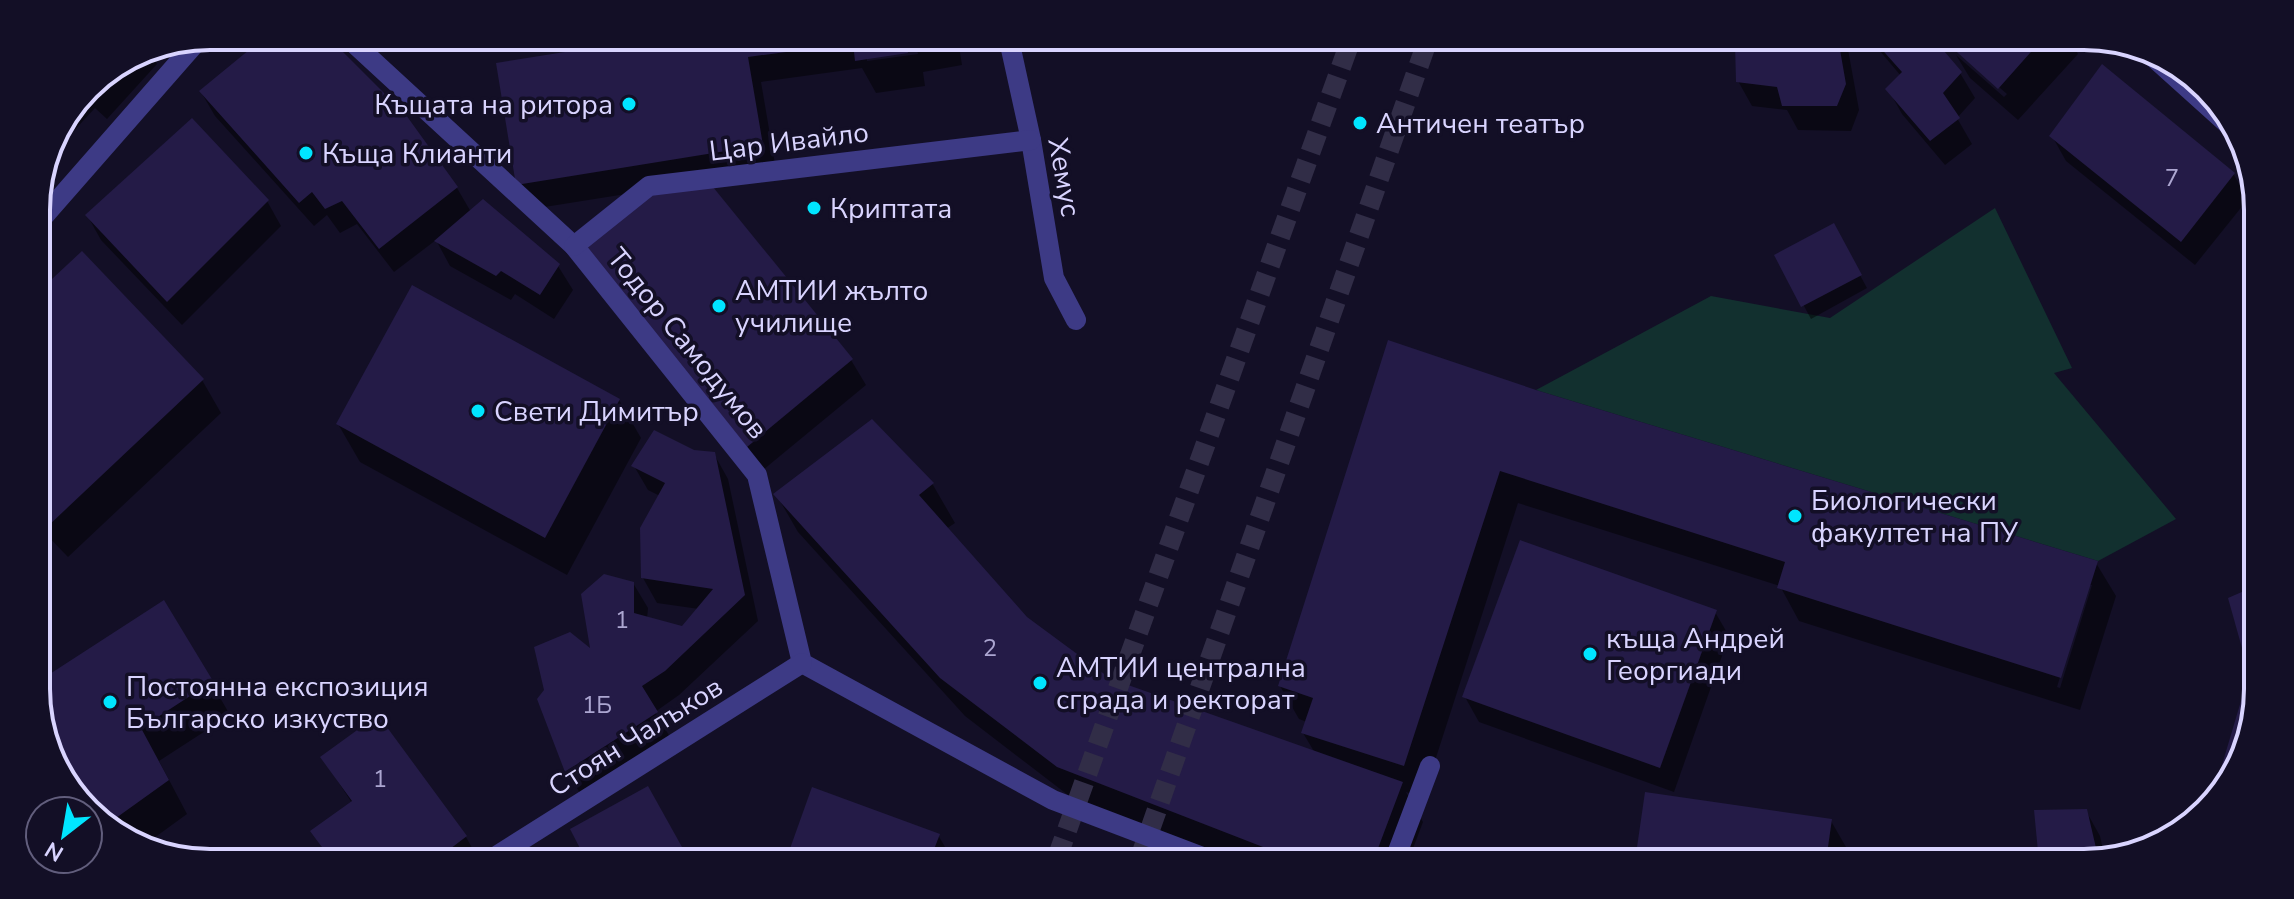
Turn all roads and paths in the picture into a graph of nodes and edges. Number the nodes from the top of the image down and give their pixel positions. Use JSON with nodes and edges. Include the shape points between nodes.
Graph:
{"nodes":[{"id":1,"x":361,"y":50,"type":"edge"},
{"id":2,"x":1011,"y":50,"type":"edge"},
{"id":3,"x":189,"y":51,"type":"edge"},
{"id":4,"x":1031,"y":140,"type":"junction"},
{"id":5,"x":50,"y":209,"type":"edge"},
{"id":6,"x":574,"y":246,"type":"junction"},
{"id":7,"x":1076,"y":320,"type":"dead end"},
{"id":8,"x":802,"y":663,"type":"junction"},
{"id":9,"x":1430,"y":766,"type":"dead end"},
{"id":10,"x":508,"y":849,"type":"edge"},
{"id":11,"x":1182,"y":849,"type":"edge"},
{"id":12,"x":1399,"y":849,"type":"edge"}],
"edges":[{"from":1,"to":6,"type":"street","name":"Тодор Самодумов"},
{"from":2,"to":4,"type":"street","name":"Хемус"},
{"from":3,"to":5,"type":"street"},
{"from":4,"to":6,"type":"street","name":"Цар Ивайло","via":[[649,186]]},
{"from":4,"to":7,"type":"street","name":"Хемус","via":[[1054,278]]},
{"from":6,"to":8,"type":"street","name":"Тодор Самодумов","via":[[757,475]]},
{"from":8,"to":10,"type":"street","name":"Стоян Чалъков"},
{"from":8,"to":11,"type":"street","via":[[1053,800]]},
{"from":9,"to":12,"type":"street"}]}
